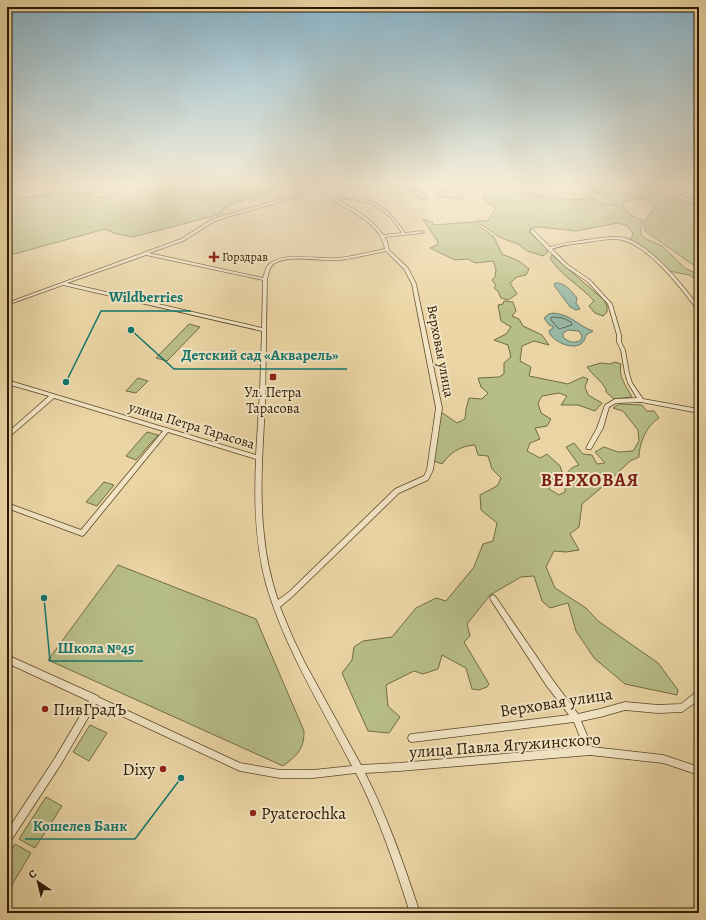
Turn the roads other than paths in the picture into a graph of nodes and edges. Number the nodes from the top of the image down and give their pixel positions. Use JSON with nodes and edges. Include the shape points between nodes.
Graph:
{"nodes":[{"id":1,"x":204,"y":227,"type":"edge"},
{"id":2,"x":377,"y":227,"type":"edge"},
{"id":3,"x":400,"y":227,"type":"edge"},
{"id":4,"x":532,"y":231,"type":"dead end"},
{"id":5,"x":422,"y":232,"type":"dead end"},
{"id":6,"x":404,"y":234,"type":"junction"},
{"id":7,"x":382,"y":236,"type":"junction"},
{"id":8,"x":549,"y":249,"type":"junction"},
{"id":9,"x":387,"y":250,"type":"junction"},
{"id":10,"x":147,"y":254,"type":"junction"},
{"id":11,"x":265,"y":279,"type":"junction"},
{"id":12,"x":64,"y":284,"type":"junction"},
{"id":13,"x":7,"y":304,"type":"edge"},
{"id":14,"x":699,"y":310,"type":"edge"},
{"id":15,"x":264,"y":330,"type":"junction"},
{"id":16,"x":7,"y":382,"type":"edge"},
{"id":17,"x":53,"y":396,"type":"junction"},
{"id":18,"x":641,"y":400,"type":"junction"},
{"id":19,"x":699,"y":411,"type":"edge"},
{"id":20,"x":166,"y":431,"type":"junction"},
{"id":21,"x":7,"y":436,"type":"edge"},
{"id":22,"x":589,"y":448,"type":"dead end"},
{"id":23,"x":259,"y":458,"type":"junction"},
{"id":24,"x":7,"y":505,"type":"edge"},
{"id":25,"x":492,"y":598,"type":"dead end"},
{"id":26,"x":277,"y":605,"type":"junction"},
{"id":27,"x":7,"y":659,"type":"edge"},
{"id":28,"x":699,"y":693,"type":"edge"},
{"id":29,"x":95,"y":699,"type":"junction"},
{"id":30,"x":576,"y":718,"type":"junction"},
{"id":31,"x":412,"y":738,"type":"dead end"},
{"id":32,"x":590,"y":751,"type":"junction"},
{"id":33,"x":359,"y":769,"type":"junction"},
{"id":34,"x":699,"y":771,"type":"edge"},
{"id":35,"x":7,"y":839,"type":"edge"},
{"id":36,"x":415,"y":913,"type":"edge"}],
"edges":[{"from":1,"to":10,"type":"street","via":[[182,240]]},
{"from":2,"to":7,"type":"street"},
{"from":3,"to":6,"type":"street"},
{"from":4,"to":8,"type":"street"},
{"from":5,"to":6,"type":"street"},
{"from":6,"to":7,"type":"street"},
{"from":7,"to":9,"type":"street"},
{"from":8,"to":14,"type":"street","via":[[559,244],[618,238],[628,240],[653,257]]},
{"from":8,"to":18,"type":"street","via":[[567,266],[589,281],[610,304],[630,383]]},
{"from":9,"to":11,"type":"street","via":[[339,259],[279,260],[268,268]]},
{"from":9,"to":26,"type":"street","name":"Верховая улица","via":[[406,268],[414,284],[439,408],[430,470],[426,478],[397,491]]},
{"from":10,"to":11,"type":"street"},
{"from":10,"to":12,"type":"street"},
{"from":11,"to":15,"type":"street"},
{"from":12,"to":13,"type":"street"},
{"from":12,"to":15,"type":"street"},
{"from":15,"to":23,"type":"street"},
{"from":16,"to":17,"type":"street","name":"улица Петра Тарасова"},
{"from":17,"to":20,"type":"street","name":"улица Петра Тарасова"},
{"from":17,"to":21,"type":"street"},
{"from":18,"to":19,"type":"street"},
{"from":18,"to":22,"type":"street","via":[[615,401],[607,406],[600,428]]},
{"from":20,"to":23,"type":"street","name":"улица Петра Тарасова"},
{"from":20,"to":24,"type":"street","via":[[82,533]]},
{"from":23,"to":26,"type":"street","name":"улица Петра Тарасова","via":[[259,509],[263,554]]},
{"from":25,"to":30,"type":"street"},
{"from":26,"to":33,"type":"street","name":"улица Петра Тарасова","via":[[288,635],[318,697]]},
{"from":27,"to":29,"type":"street","name":"улица Павла Ягужинского"},
{"from":28,"to":30,"type":"street","name":"Верховая улица","via":[[682,708],[626,706]]},
{"from":29,"to":33,"type":"street","name":"улица Павла Ягужинского","via":[[240,766],[280,774],[313,774]]},
{"from":29,"to":35,"type":"street"},
{"from":30,"to":31,"type":"street","name":"Верховая улица"},
{"from":30,"to":32,"type":"street"},
{"from":32,"to":33,"type":"street","name":"улица Павла Ягужинского"},
{"from":32,"to":34,"type":"street","name":"улица Павла Ягужинского","via":[[662,759]]},
{"from":33,"to":36,"type":"street","name":"улица Петра Тарасова","via":[[374,801]]}]}
